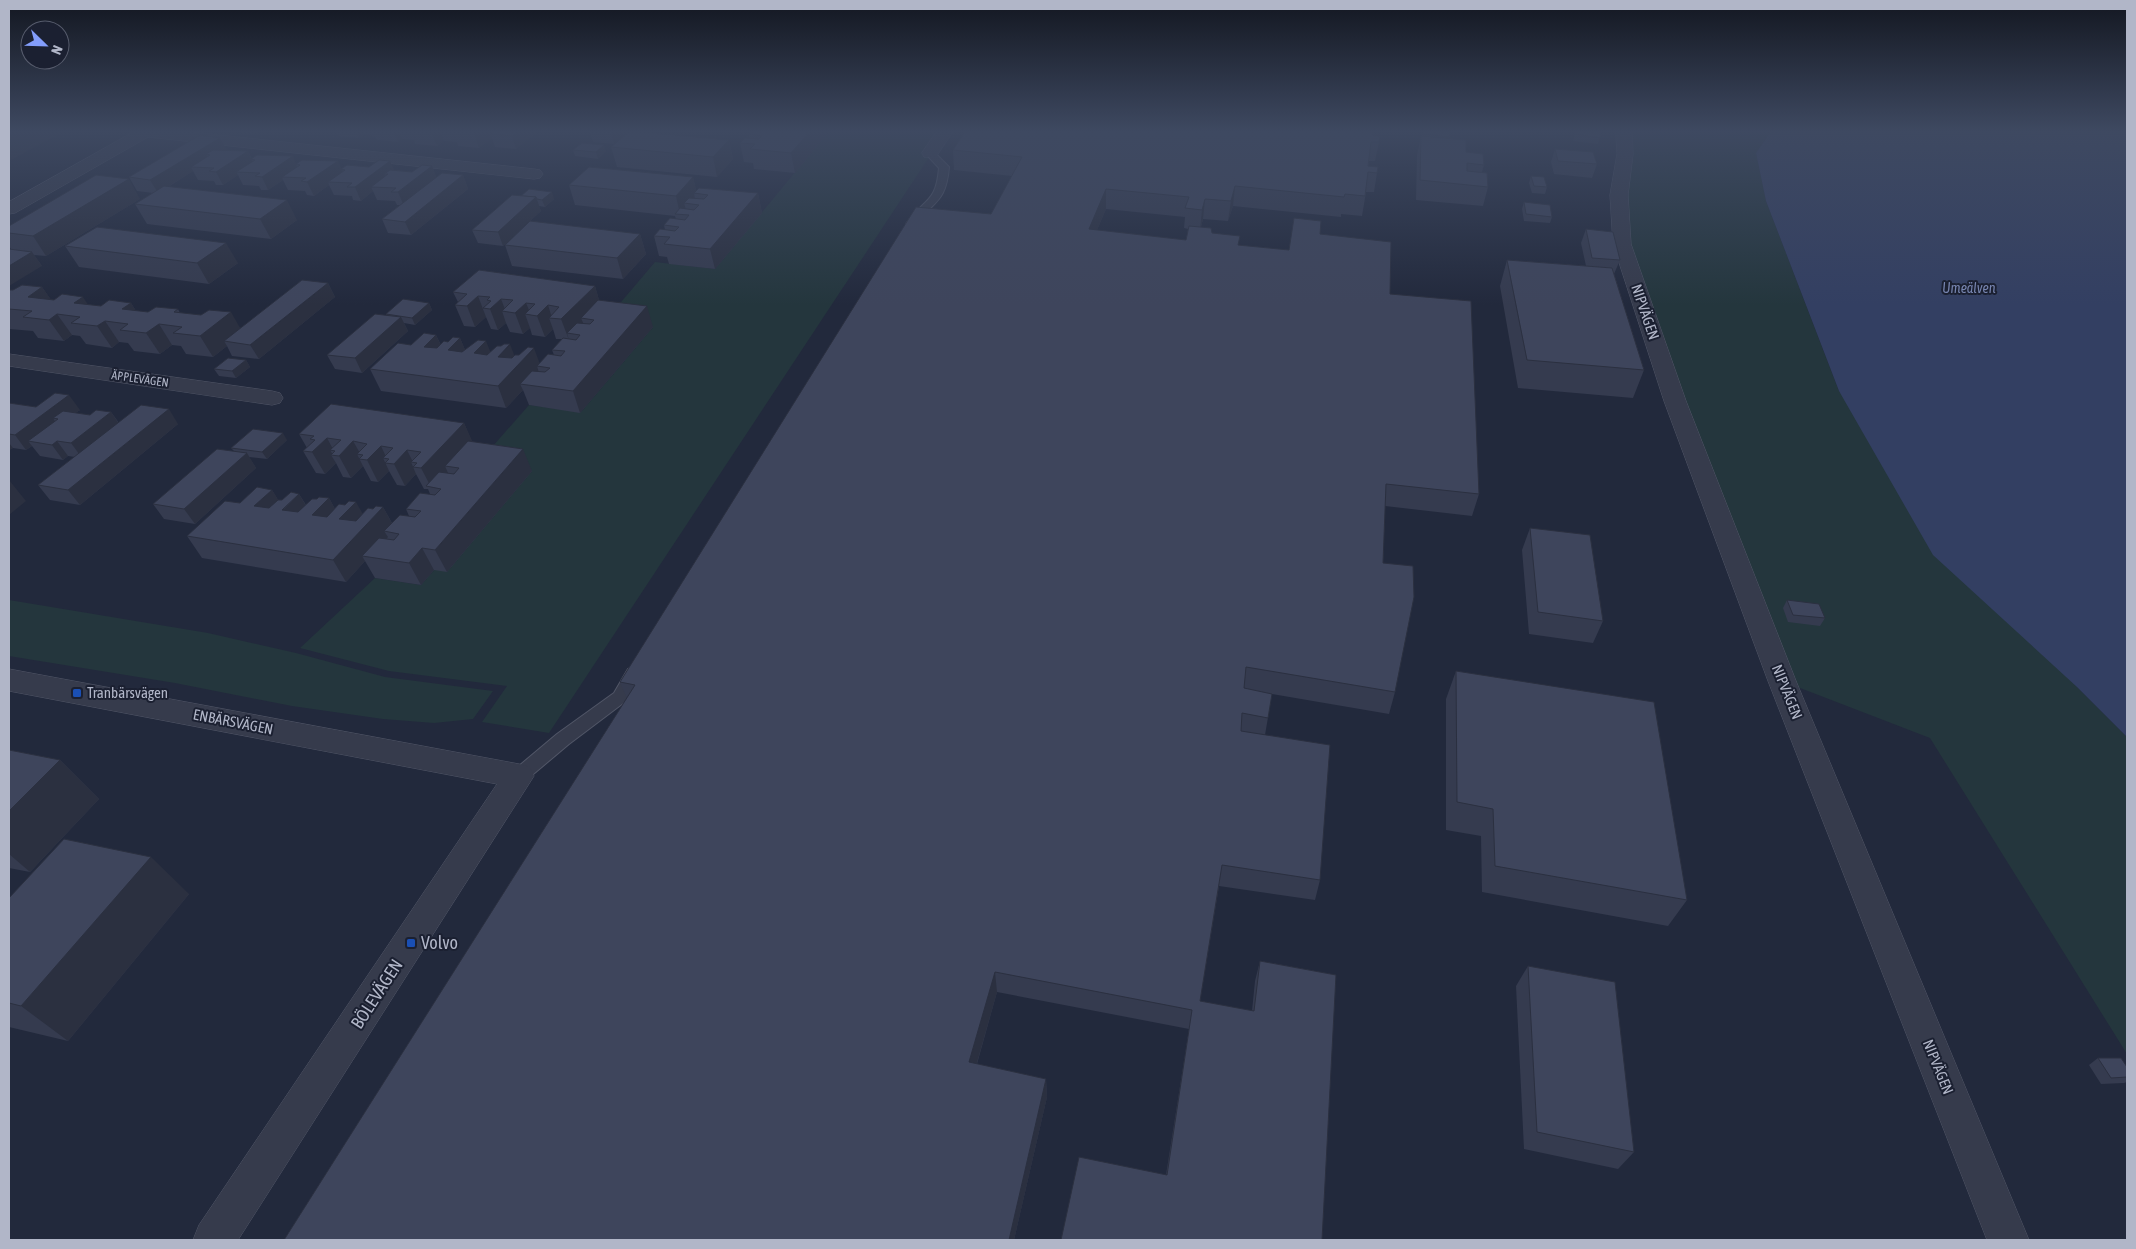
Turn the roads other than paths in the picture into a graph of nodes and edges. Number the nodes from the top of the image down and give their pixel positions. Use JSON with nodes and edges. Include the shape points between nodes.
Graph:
{"nodes":[{"id":1,"x":46,"y":188,"type":"edge"},
{"id":2,"x":941,"y":188,"type":"edge"},
{"id":3,"x":1620,"y":188,"type":"edge"},
{"id":4,"x":9,"y":209,"type":"edge"},
{"id":5,"x":904,"y":234,"type":"edge"},
{"id":6,"x":9,"y":360,"type":"edge"},
{"id":7,"x":272,"y":398,"type":"dead end"},
{"id":8,"x":641,"y":663,"type":"edge"},
{"id":9,"x":9,"y":680,"type":"edge"},
{"id":10,"x":520,"y":776,"type":"junction"},
{"id":11,"x":214,"y":1240,"type":"edge"},
{"id":12,"x":2008,"y":1240,"type":"edge"}],
"edges":[{"from":1,"to":4,"type":"street"},
{"from":2,"to":5,"type":"lane","via":[[937,197],[915,217]]},
{"from":3,"to":12,"type":"street","name":"NIPVÄGEN","via":[[1622,244],[1675,401],[1782,681]]},
{"from":6,"to":7,"type":"street","name":"ÄPPLEVÄGEN"},
{"from":8,"to":10,"type":"lane","via":[[620,697]]},
{"from":9,"to":10,"type":"street","name":"ENBÄRSVÄGEN"},
{"from":10,"to":11,"type":"street","name":"BÖLEVÄGEN"}]}
